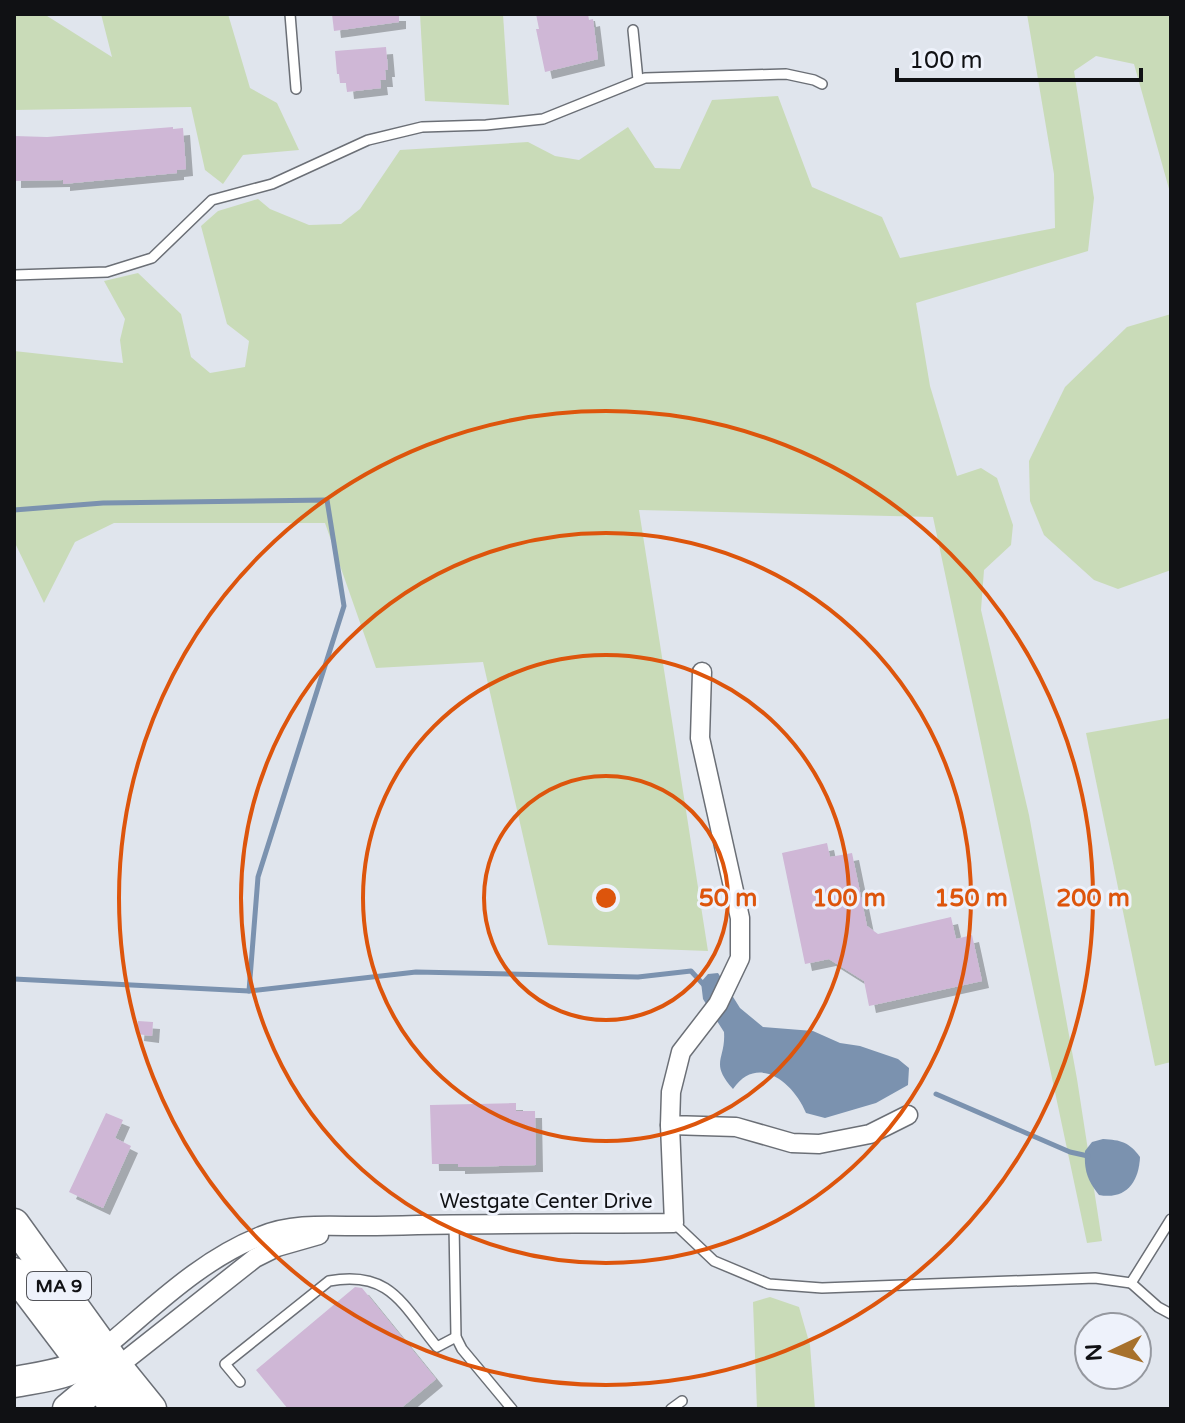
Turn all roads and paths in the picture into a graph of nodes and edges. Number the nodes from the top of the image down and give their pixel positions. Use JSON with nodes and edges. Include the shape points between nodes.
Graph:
{"nodes":[{"id":1,"x":290,"y":14,"type":"edge"},
{"id":2,"x":633,"y":30,"type":"dead end"},
{"id":3,"x":638,"y":80,"type":"junction"},
{"id":4,"x":822,"y":84,"type":"dead end"},
{"id":5,"x":296,"y":89,"type":"dead end"},
{"id":6,"x":14,"y":275,"type":"edge"},
{"id":7,"x":702,"y":672,"type":"dead end"},
{"id":8,"x":908,"y":1115,"type":"dead end"},
{"id":9,"x":670,"y":1125,"type":"junction"},
{"id":10,"x":1171,"y":1219,"type":"edge"},
{"id":11,"x":674,"y":1223,"type":"junction"},
{"id":12,"x":14,"y":1224,"type":"edge"},
{"id":13,"x":454,"y":1224,"type":"junction"},
{"id":14,"x":369,"y":1226,"type":"junction"},
{"id":15,"x":14,"y":1273,"type":"edge"},
{"id":16,"x":1131,"y":1283,"type":"junction"},
{"id":17,"x":1171,"y":1314,"type":"edge"},
{"id":18,"x":456,"y":1337,"type":"junction"},
{"id":19,"x":101,"y":1366,"type":"junction"},
{"id":20,"x":14,"y":1382,"type":"edge"},
{"id":21,"x":240,"y":1382,"type":"dead end"},
{"id":22,"x":682,"y":1401,"type":"dead end"},
{"id":23,"x":68,"y":1409,"type":"edge"},
{"id":24,"x":117,"y":1409,"type":"edge"},
{"id":25,"x":151,"y":1409,"type":"edge"},
{"id":26,"x":512,"y":1409,"type":"edge"},
{"id":27,"x":671,"y":1409,"type":"edge"}],
"edges":[{"from":1,"to":5,"type":"lane"},
{"from":2,"to":3,"type":"lane"},
{"from":3,"to":4,"type":"lane","via":[[786,74]]},
{"from":3,"to":6,"type":"lane","via":[[543,119],[422,127],[368,140],[272,184],[212,200],[152,258],[107,272]]},
{"from":7,"to":9,"type":"street","name":"Westgate Center Drive","via":[[700,738],[740,918],[740,958],[718,1004],[681,1052]]},
{"from":8,"to":9,"type":"street","via":[[870,1134],[819,1144],[792,1143],[736,1127]]},
{"from":9,"to":11,"type":"street","name":"Westgate Center Drive"},
{"from":10,"to":16,"type":"lane"},
{"from":11,"to":13,"type":"street","name":"Westgate Center Drive"},
{"from":11,"to":16,"type":"lane","via":[[714,1261],[769,1284],[822,1288],[1095,1278]]},
{"from":12,"to":19,"type":"main road","number":"MA 9"},
{"from":13,"to":14,"type":"street","name":"Westgate Center Drive"},
{"from":13,"to":18,"type":"lane"},
{"from":14,"to":19,"type":"street","name":"Westgate Center Drive","via":[[299,1239],[255,1258]]},
{"from":14,"to":19,"type":"street","name":"Westgate Center Drive","via":[[280,1230],[239,1245],[167,1292]]},
{"from":15,"to":19,"type":"main road","number":"MA 9"},
{"from":16,"to":17,"type":"lane"},
{"from":18,"to":21,"type":"lane","via":[[437,1347],[395,1295],[373,1280],[329,1281],[225,1364]]},
{"from":18,"to":26,"type":"lane"},
{"from":19,"to":20,"type":"main road"},
{"from":19,"to":23,"type":"main road"},
{"from":19,"to":24,"type":"main road","number":"MA 9"},
{"from":19,"to":25,"type":"main road","number":"MA 9"},
{"from":22,"to":27,"type":"lane"}]}
